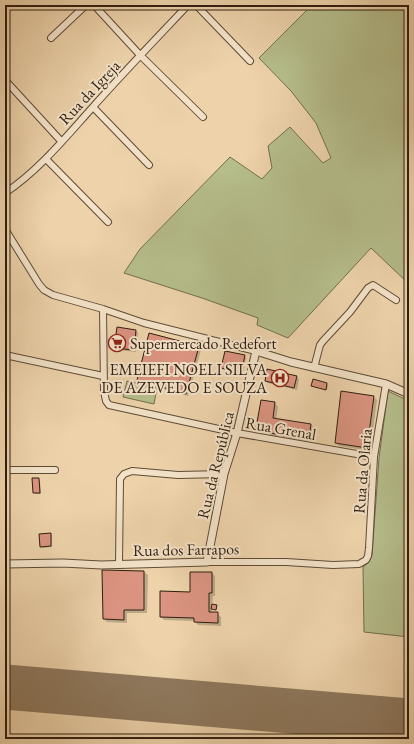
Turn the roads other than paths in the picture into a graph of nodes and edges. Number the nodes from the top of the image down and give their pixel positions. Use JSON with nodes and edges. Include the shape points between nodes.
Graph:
{"nodes":[{"id":1,"x":86,"y":5,"type":"edge"},
{"id":2,"x":94,"y":5,"type":"edge"},
{"id":3,"x":188,"y":5,"type":"edge"},
{"id":4,"x":196,"y":5,"type":"edge"},
{"id":5,"x":51,"y":38,"type":"dead end"},
{"id":6,"x":140,"y":55,"type":"junction"},
{"id":7,"x":250,"y":61,"type":"dead end"},
{"id":8,"x":5,"y":80,"type":"edge"},
{"id":9,"x":92,"y":107,"type":"junction"},
{"id":10,"x":203,"y":117,"type":"dead end"},
{"id":11,"x":62,"y":141,"type":"junction"},
{"id":12,"x":46,"y":159,"type":"junction"},
{"id":13,"x":149,"y":165,"type":"dead end"},
{"id":14,"x":5,"y":193,"type":"edge"},
{"id":15,"x":108,"y":222,"type":"dead end"},
{"id":16,"x":5,"y":229,"type":"edge"},
{"id":17,"x":396,"y":300,"type":"dead end"},
{"id":18,"x":103,"y":309,"type":"junction"},
{"id":19,"x":256,"y":351,"type":"junction"},
{"id":20,"x":5,"y":355,"type":"edge"},
{"id":21,"x":314,"y":368,"type":"junction"},
{"id":22,"x":103,"y":376,"type":"junction"},
{"id":23,"x":386,"y":384,"type":"junction"},
{"id":24,"x":409,"y":394,"type":"edge"},
{"id":25,"x":237,"y":433,"type":"junction"},
{"id":26,"x":374,"y":457,"type":"junction"},
{"id":27,"x":5,"y":470,"type":"edge"},
{"id":28,"x":55,"y":470,"type":"dead end"},
{"id":29,"x":224,"y":474,"type":"junction"},
{"id":30,"x":366,"y":560,"type":"joint"},
{"id":31,"x":207,"y":562,"type":"junction"},
{"id":32,"x":5,"y":564,"type":"edge"},
{"id":33,"x":119,"y":564,"type":"junction"}],
"edges":[{"from":1,"to":5,"type":"street"},
{"from":2,"to":6,"type":"street"},
{"from":3,"to":6,"type":"street","name":"Rua da Igreja"},
{"from":4,"to":7,"type":"street"},
{"from":6,"to":9,"type":"street","name":"Rua da Igreja"},
{"from":6,"to":10,"type":"street"},
{"from":8,"to":11,"type":"street"},
{"from":9,"to":11,"type":"street","name":"Rua da Igreja"},
{"from":9,"to":13,"type":"street"},
{"from":11,"to":12,"type":"street","name":"Rua da Igreja"},
{"from":12,"to":14,"type":"street","name":"Rua da Igreja"},
{"from":12,"to":15,"type":"street"},
{"from":16,"to":18,"type":"street","via":[[44,290],[53,295]]},
{"from":17,"to":21,"type":"street","via":[[373,286],[368,288],[350,312],[323,340]]},
{"from":18,"to":19,"type":"street","via":[[144,323]]},
{"from":18,"to":22,"type":"street"},
{"from":19,"to":21,"type":"street"},
{"from":19,"to":25,"type":"street","name":"Rua da República"},
{"from":20,"to":22,"type":"street"},
{"from":21,"to":23,"type":"street"},
{"from":22,"to":25,"type":"street","name":"Rua Grenal","via":[[108,404]]},
{"from":23,"to":24,"type":"street"},
{"from":23,"to":26,"type":"street","name":"Rua da Olaria"},
{"from":25,"to":26,"type":"street","name":"Rua Grenal"},
{"from":25,"to":29,"type":"street","name":"Rua da República"},
{"from":26,"to":30,"type":"street","name":"Rua da Olaria","via":[[369,548]]},
{"from":27,"to":28,"type":"street"},
{"from":29,"to":31,"type":"street","name":"Rua da República"},
{"from":29,"to":33,"type":"street","via":[[178,475],[132,471],[124,474],[120,479]]},
{"from":30,"to":31,"type":"street","name":"Rua dos Farrapos","via":[[359,564],[333,565]]},
{"from":31,"to":33,"type":"street","name":"Rua dos Farrapos"},
{"from":32,"to":33,"type":"street","name":"Rua dos Farrapos"}]}
